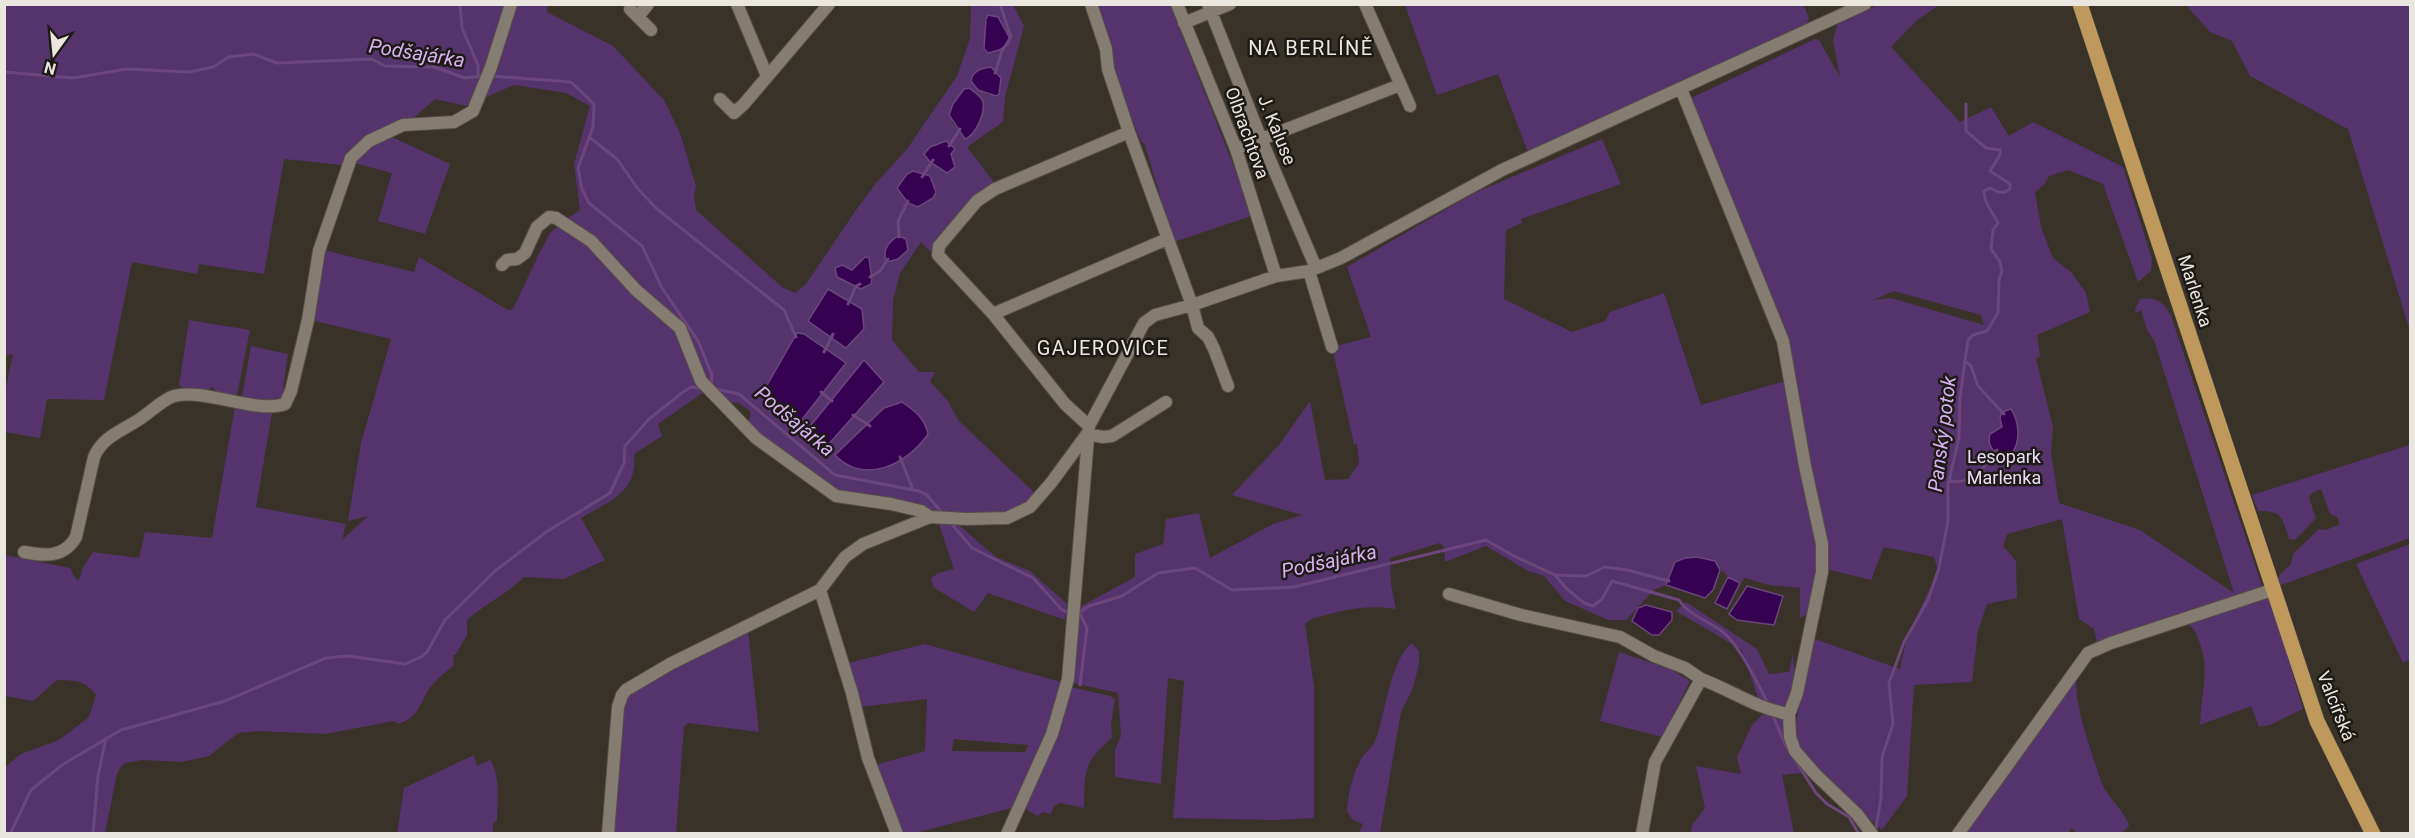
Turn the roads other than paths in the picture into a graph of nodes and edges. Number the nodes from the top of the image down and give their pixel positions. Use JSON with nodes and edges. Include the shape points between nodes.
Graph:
{"nodes":[{"id":1,"x":511,"y":4,"type":"edge"},
{"id":2,"x":648,"y":4,"type":"edge"},
{"id":3,"x":737,"y":4,"type":"edge"},
{"id":4,"x":829,"y":4,"type":"edge"},
{"id":5,"x":1091,"y":4,"type":"edge"},
{"id":6,"x":1177,"y":4,"type":"edge"},
{"id":7,"x":1230,"y":4,"type":"edge"},
{"id":8,"x":1365,"y":4,"type":"edge"},
{"id":9,"x":1865,"y":4,"type":"edge"},
{"id":10,"x":2080,"y":4,"type":"edge"},
{"id":11,"x":1209,"y":8,"type":"edge"},
{"id":12,"x":1184,"y":23,"type":"junction"},
{"id":13,"x":651,"y":30,"type":"dead end"},
{"id":14,"x":767,"y":76,"type":"junction"},
{"id":15,"x":1400,"y":85,"type":"junction"},
{"id":16,"x":1681,"y":89,"type":"junction"},
{"id":17,"x":720,"y":99,"type":"dead end"},
{"id":18,"x":1410,"y":106,"type":"dead end"},
{"id":19,"x":1129,"y":132,"type":"junction"},
{"id":20,"x":1261,"y":139,"type":"junction"},
{"id":21,"x":1236,"y":149,"type":"junction"},
{"id":22,"x":1167,"y":239,"type":"junction"},
{"id":23,"x":502,"y":266,"type":"dead end"},
{"id":24,"x":1312,"y":269,"type":"junction"},
{"id":25,"x":1276,"y":276,"type":"junction"},
{"id":26,"x":1192,"y":305,"type":"junction"},
{"id":27,"x":993,"y":314,"type":"junction"},
{"id":28,"x":1332,"y":348,"type":"dead end"},
{"id":29,"x":1228,"y":386,"type":"dead end"},
{"id":30,"x":1166,"y":402,"type":"dead end"},
{"id":31,"x":1088,"y":430,"type":"junction"},
{"id":32,"x":930,"y":517,"type":"junction"},
{"id":33,"x":24,"y":552,"type":"dead end"},
{"id":34,"x":820,"y":590,"type":"junction"},
{"id":35,"x":2272,"y":590,"type":"junction"},
{"id":36,"x":1449,"y":594,"type":"dead end"},
{"id":37,"x":1701,"y":680,"type":"junction"},
{"id":38,"x":1789,"y":714,"type":"junction"},
{"id":39,"x":1871,"y":833,"type":"edge"},
{"id":40,"x":608,"y":834,"type":"edge"},
{"id":41,"x":897,"y":834,"type":"edge"},
{"id":42,"x":1007,"y":834,"type":"edge"},
{"id":43,"x":1642,"y":834,"type":"edge"},
{"id":44,"x":1958,"y":834,"type":"edge"},
{"id":45,"x":2373,"y":834,"type":"edge"}],
"edges":[{"from":1,"to":33,"type":"street","via":[[473,111],[454,122],[403,125],[369,141],[351,158],[319,251],[308,320],[285,404],[269,407],[173,396],[98,447],[71,546],[51,555]]},
{"from":2,"to":13,"type":"street","via":[[634,13]]},
{"from":3,"to":14,"type":"street"},
{"from":4,"to":14,"type":"street"},
{"from":5,"to":19,"type":"street"},
{"from":6,"to":12,"type":"street","name":"Olbrachtova"},
{"from":7,"to":11,"type":"street"},
{"from":8,"to":15,"type":"street"},
{"from":9,"to":16,"type":"street"},
{"from":10,"to":35,"type":"main road","name":"Marlenka"},
{"from":11,"to":12,"type":"street"},
{"from":11,"to":20,"type":"street","name":"J. Kaluse"},
{"from":12,"to":21,"type":"street","name":"Olbrachtova"},
{"from":14,"to":17,"type":"street","via":[[734,113]]},
{"from":15,"to":18,"type":"street"},
{"from":15,"to":20,"type":"street"},
{"from":16,"to":24,"type":"street","via":[[1502,170],[1341,258]]},
{"from":16,"to":38,"type":"street","via":[[1783,341],[1822,544],[1822,572],[1797,693]]},
{"from":19,"to":22,"type":"street"},
{"from":19,"to":27,"type":"street","via":[[995,189],[978,201],[939,246],[938,255]]},
{"from":20,"to":21,"type":"street"},
{"from":20,"to":24,"type":"street","name":"J. Kaluse"},
{"from":21,"to":25,"type":"street","name":"Olbrachtova"},
{"from":22,"to":26,"type":"street"},
{"from":22,"to":27,"type":"street"},
{"from":23,"to":32,"type":"street","via":[[507,260],[525,254],[537,227],[549,217],[556,218],[591,242],[636,290],[680,328],[701,381],[756,438],[836,496],[891,504]]},
{"from":24,"to":25,"type":"street"},
{"from":24,"to":28,"type":"street","name":"J. Kaluse"},
{"from":25,"to":26,"type":"street"},
{"from":26,"to":29,"type":"street","via":[[1198,328],[1215,349]]},
{"from":26,"to":31,"type":"street","via":[[1144,322]]},
{"from":27,"to":31,"type":"street"},
{"from":30,"to":31,"type":"street","via":[[1112,436],[1103,437]]},
{"from":31,"to":32,"type":"street","via":[[1030,507],[1007,518]]},
{"from":31,"to":42,"type":"street","via":[[1069,673],[1055,725]]},
{"from":32,"to":34,"type":"street","via":[[863,544],[845,558]]},
{"from":34,"to":40,"type":"street","via":[[626,690],[618,707]]},
{"from":34,"to":41,"type":"street","via":[[868,758]]},
{"from":35,"to":44,"type":"street","via":[[2088,653]]},
{"from":35,"to":45,"type":"main road","name":"Valcířská","via":[[2317,721]]},
{"from":36,"to":37,"type":"street","via":[[1620,638],[1685,668]]},
{"from":37,"to":38,"type":"street","via":[[1770,711]]},
{"from":37,"to":43,"type":"street","via":[[1655,762]]},
{"from":38,"to":39,"type":"street","via":[[1790,737],[1796,751]]}]}
